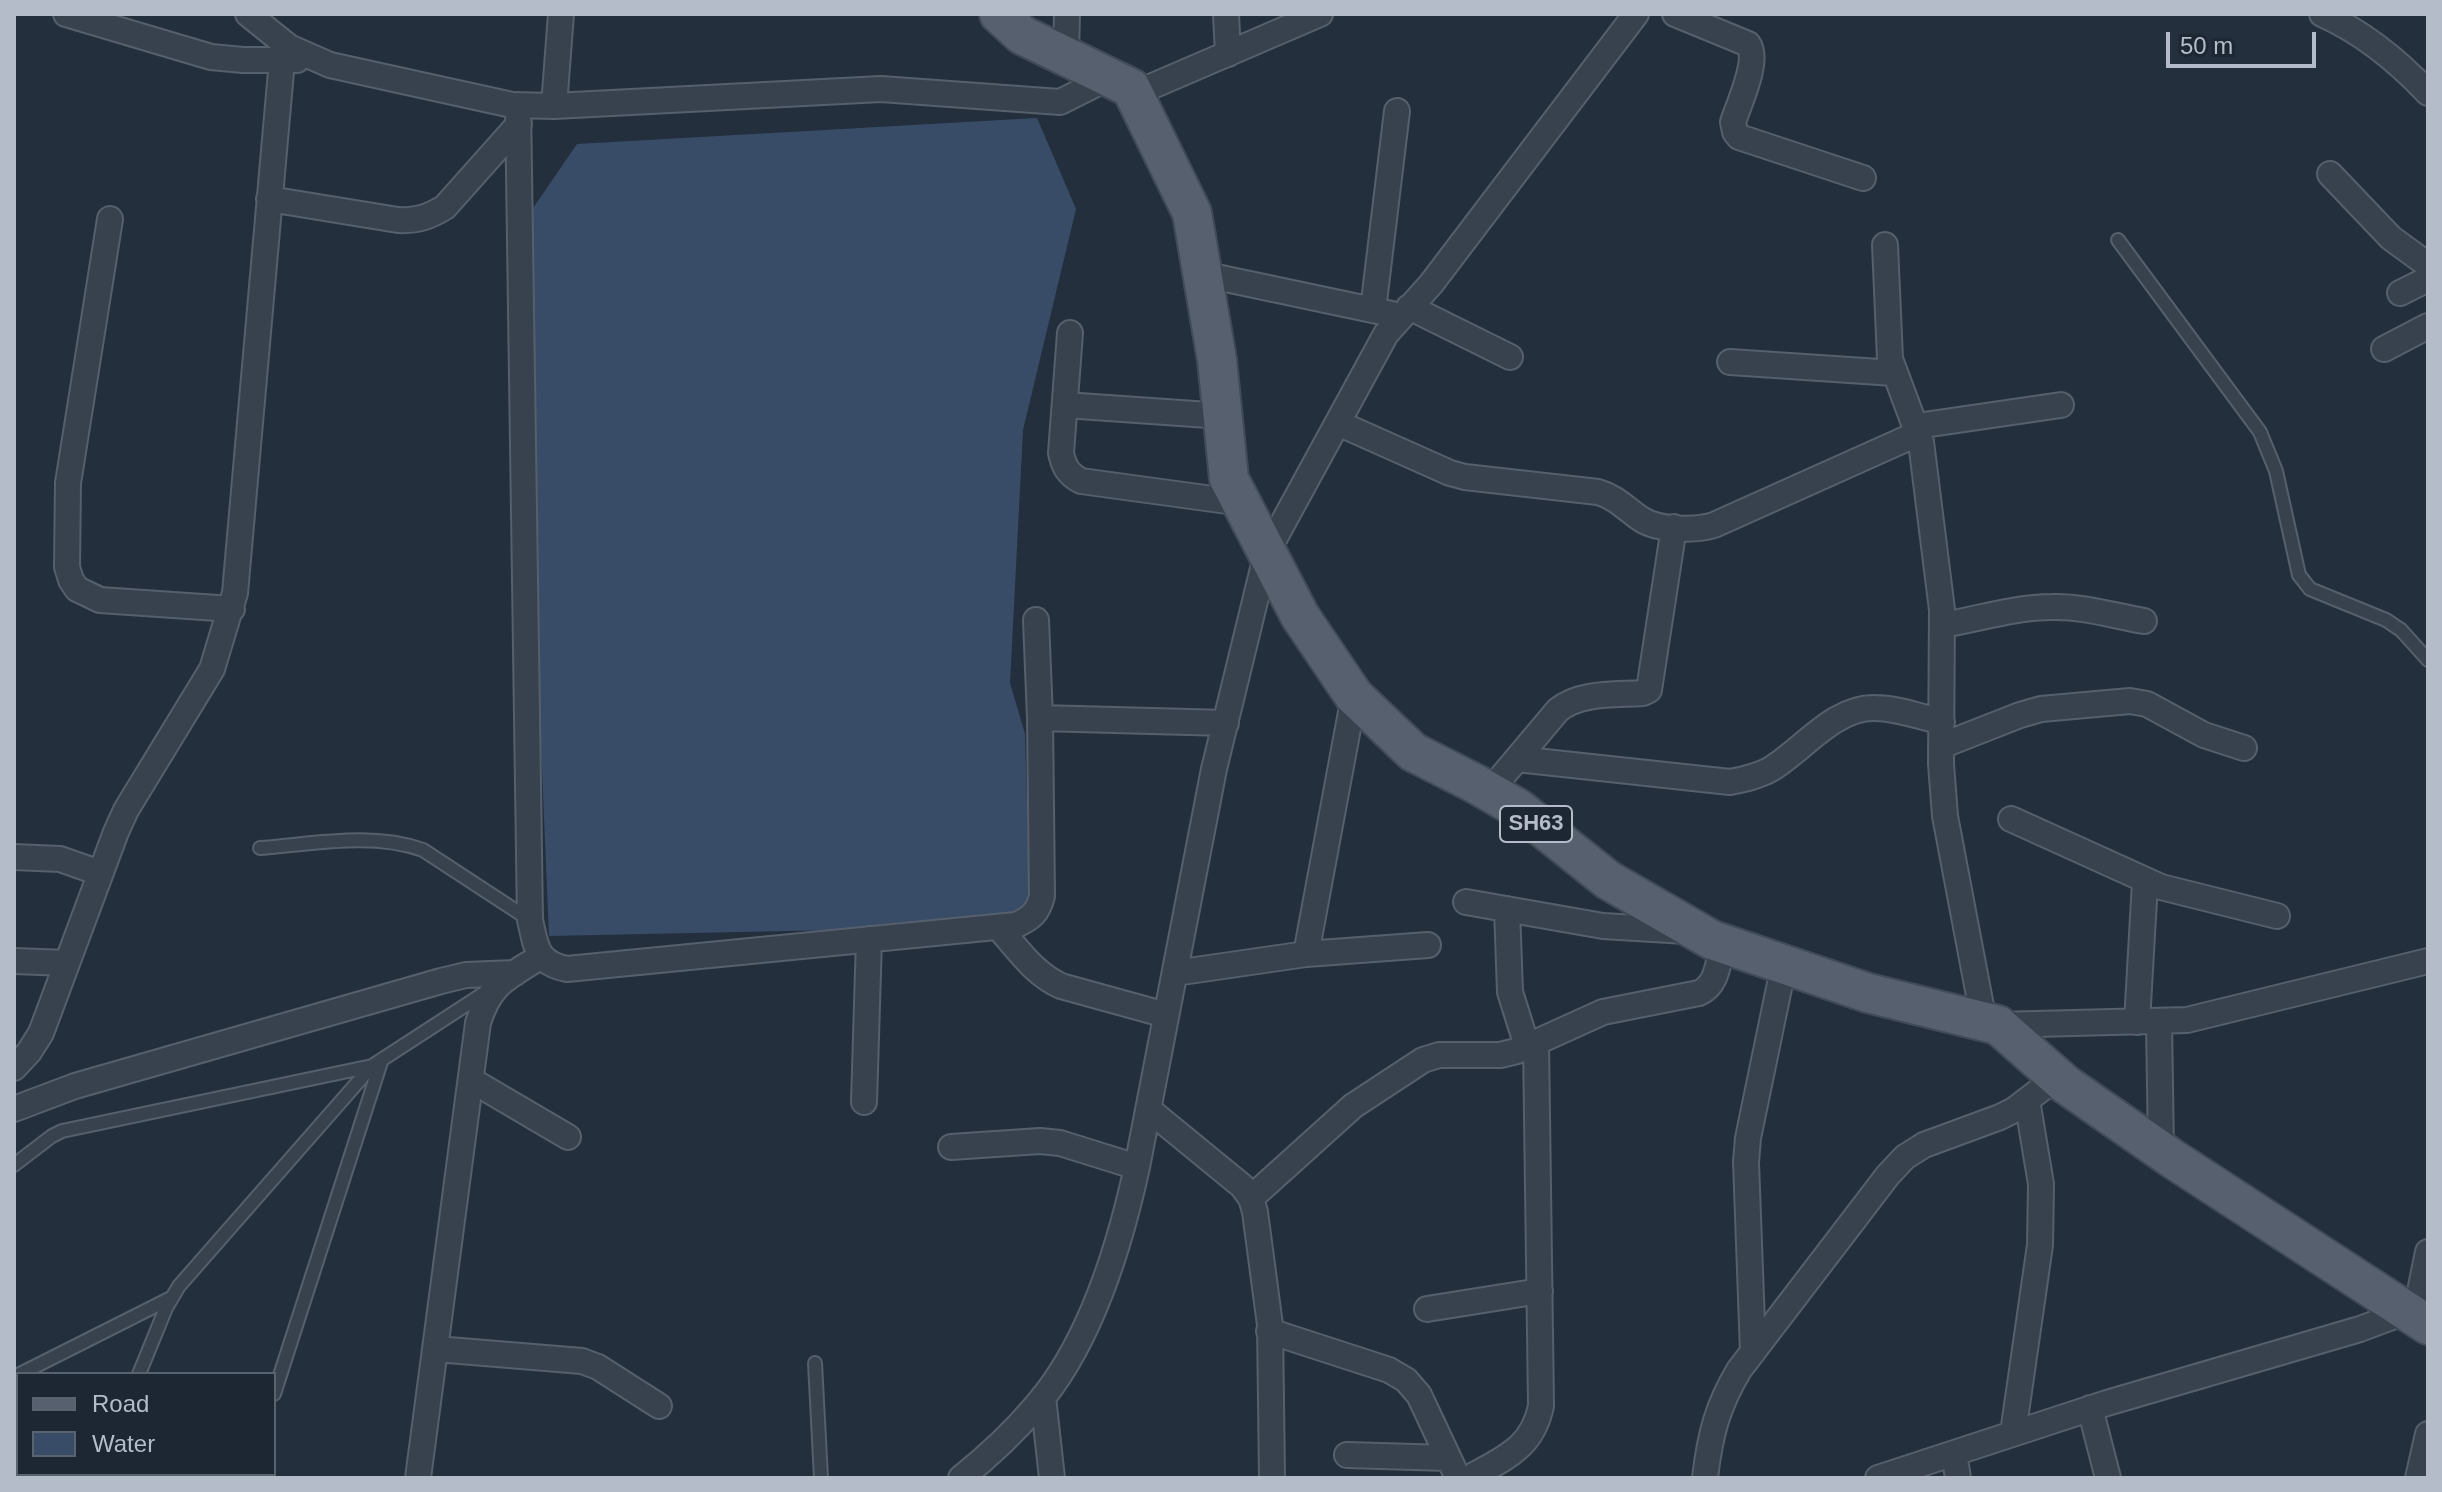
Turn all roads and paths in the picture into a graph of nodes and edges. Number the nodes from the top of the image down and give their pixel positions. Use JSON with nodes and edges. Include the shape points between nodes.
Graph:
{"nodes":[{"id":1,"x":66,"y":14,"type":"edge"},
{"id":2,"x":248,"y":14,"type":"edge"},
{"id":3,"x":561,"y":14,"type":"edge"},
{"id":4,"x":999,"y":14,"type":"edge"},
{"id":5,"x":1067,"y":14,"type":"edge"},
{"id":6,"x":1226,"y":14,"type":"edge"},
{"id":7,"x":1320,"y":14,"type":"edge"},
{"id":8,"x":1636,"y":14,"type":"edge"},
{"id":9,"x":1675,"y":14,"type":"edge"},
{"id":10,"x":2322,"y":14,"type":"edge"},
{"id":11,"x":1228,"y":54,"type":"junction"},
{"id":12,"x":1066,"y":56,"type":"junction"},
{"id":13,"x":282,"y":60,"type":"junction"},
{"id":14,"x":315,"y":60,"type":"junction"},
{"id":15,"x":1122,"y":86,"type":"junction"},
{"id":16,"x":2428,"y":93,"type":"edge"},
{"id":17,"x":554,"y":106,"type":"junction"},
{"id":18,"x":1397,"y":111,"type":"dead end"},
{"id":19,"x":518,"y":114,"type":"junction"},
{"id":20,"x":2330,"y":174,"type":"dead end"},
{"id":21,"x":1863,"y":178,"type":"dead end"},
{"id":22,"x":269,"y":199,"type":"junction"},
{"id":23,"x":110,"y":219,"type":"dead end"},
{"id":24,"x":2118,"y":240,"type":"dead end"},
{"id":25,"x":1885,"y":245,"type":"dead end"},
{"id":26,"x":2428,"y":265,"type":"edge"},
{"id":27,"x":1202,"y":274,"type":"junction"},
{"id":28,"x":2428,"y":279,"type":"edge"},
{"id":29,"x":2400,"y":293,"type":"dead end"},
{"id":30,"x":1373,"y":310,"type":"junction"},
{"id":31,"x":1405,"y":311,"type":"junction"},
{"id":32,"x":2428,"y":326,"type":"edge"},
{"id":33,"x":1070,"y":333,"type":"dead end"},
{"id":34,"x":2384,"y":349,"type":"dead end"},
{"id":35,"x":1510,"y":357,"type":"dead end"},
{"id":36,"x":1730,"y":362,"type":"dead end"},
{"id":37,"x":1894,"y":373,"type":"junction"},
{"id":38,"x":1065,"y":405,"type":"junction"},
{"id":39,"x":2061,"y":405,"type":"dead end"},
{"id":40,"x":1223,"y":416,"type":"junction"},
{"id":41,"x":1338,"y":423,"type":"junction"},
{"id":42,"x":1918,"y":430,"type":"junction"},
{"id":43,"x":1242,"y":503,"type":"junction"},
{"id":44,"x":1674,"y":527,"type":"junction"},
{"id":45,"x":1267,"y":552,"type":"junction"},
{"id":46,"x":232,"y":609,"type":"junction"},
{"id":47,"x":1036,"y":620,"type":"dead end"},
{"id":48,"x":2144,"y":621,"type":"dead end"},
{"id":49,"x":1943,"y":625,"type":"junction"},
{"id":50,"x":2428,"y":660,"type":"edge"},
{"id":51,"x":1354,"y":696,"type":"junction"},
{"id":52,"x":1040,"y":718,"type":"junction"},
{"id":53,"x":1226,"y":723,"type":"junction"},
{"id":54,"x":1942,"y":734,"type":"junction"},
{"id":55,"x":2244,"y":748,"type":"dead end"},
{"id":56,"x":1517,"y":759,"type":"junction"},
{"id":57,"x":1489,"y":792,"type":"junction"},
{"id":58,"x":2011,"y":819,"type":"dead end"},
{"id":59,"x":260,"y":848,"type":"dead end"},
{"id":60,"x":14,"y":857,"type":"edge"},
{"id":61,"x":100,"y":873,"type":"junction"},
{"id":62,"x":2145,"y":882,"type":"junction"},
{"id":63,"x":1466,"y":902,"type":"dead end"},
{"id":64,"x":1507,"y":909,"type":"junction"},
{"id":65,"x":2277,"y":916,"type":"dead end"},
{"id":66,"x":530,"y":920,"type":"junction"},
{"id":67,"x":998,"y":927,"type":"junction"},
{"id":68,"x":1709,"y":937,"type":"junction"},
{"id":69,"x":869,"y":939,"type":"junction"},
{"id":70,"x":1428,"y":945,"type":"dead end"},
{"id":71,"x":1306,"y":954,"type":"junction"},
{"id":72,"x":540,"y":957,"type":"junction"},
{"id":73,"x":14,"y":961,"type":"edge"},
{"id":74,"x":66,"y":963,"type":"junction"},
{"id":75,"x":1784,"y":964,"type":"junction"},
{"id":76,"x":2425,"y":967,"type":"edge"},
{"id":77,"x":1175,"y":973,"type":"junction"},
{"id":78,"x":508,"y":977,"type":"junction"},
{"id":79,"x":1166,"y":1015,"type":"junction"},
{"id":80,"x":2148,"y":1021,"type":"junction"},
{"id":81,"x":1991,"y":1023,"type":"junction"},
{"id":82,"x":1531,"y":1044,"type":"junction"},
{"id":83,"x":376,"y":1064,"type":"junction"},
{"id":84,"x":14,"y":1068,"type":"edge"},
{"id":85,"x":2057,"y":1077,"type":"junction"},
{"id":86,"x":471,"y":1080,"type":"junction"},
{"id":87,"x":2027,"y":1100,"type":"junction"},
{"id":88,"x":864,"y":1102,"type":"dead end"},
{"id":89,"x":14,"y":1109,"type":"edge"},
{"id":90,"x":1148,"y":1109,"type":"junction"},
{"id":91,"x":568,"y":1137,"type":"dead end"},
{"id":92,"x":951,"y":1147,"type":"dead end"},
{"id":93,"x":2161,"y":1151,"type":"junction"},
{"id":94,"x":14,"y":1165,"type":"edge"},
{"id":95,"x":1137,"y":1167,"type":"junction"},
{"id":96,"x":1251,"y":1198,"type":"junction"},
{"id":97,"x":2428,"y":1252,"type":"edge"},
{"id":98,"x":1540,"y":1291,"type":"junction"},
{"id":99,"x":171,"y":1298,"type":"junction"},
{"id":100,"x":1427,"y":1309,"type":"dead end"},
{"id":101,"x":2421,"y":1319,"type":"edge"},
{"id":102,"x":1269,"y":1331,"type":"junction"},
{"id":103,"x":436,"y":1349,"type":"junction"},
{"id":104,"x":1753,"y":1352,"type":"junction"},
{"id":105,"x":815,"y":1363,"type":"dead end"},
{"id":106,"x":25,"y":1372,"type":"edge"},
{"id":107,"x":140,"y":1372,"type":"edge"},
{"id":108,"x":276,"y":1388,"type":"edge"},
{"id":109,"x":1043,"y":1397,"type":"junction"},
{"id":110,"x":659,"y":1406,"type":"dead end"},
{"id":111,"x":2090,"y":1408,"type":"junction"},
{"id":112,"x":2013,"y":1433,"type":"junction"},
{"id":113,"x":2428,"y":1434,"type":"edge"},
{"id":114,"x":1954,"y":1453,"type":"junction"},
{"id":115,"x":1347,"y":1455,"type":"dead end"},
{"id":116,"x":1465,"y":1473,"type":"edge"},
{"id":117,"x":418,"y":1478,"type":"edge"},
{"id":118,"x":821,"y":1478,"type":"edge"},
{"id":119,"x":961,"y":1478,"type":"edge"},
{"id":120,"x":1052,"y":1478,"type":"edge"},
{"id":121,"x":1272,"y":1478,"type":"edge"},
{"id":122,"x":1705,"y":1478,"type":"edge"},
{"id":123,"x":1878,"y":1478,"type":"edge"},
{"id":124,"x":1958,"y":1478,"type":"edge"},
{"id":125,"x":2108,"y":1478,"type":"edge"},
{"id":126,"x":2418,"y":1478,"type":"edge"}],
"edges":[{"from":1,"to":13,"type":"street","via":[[211,57]]},
{"from":2,"to":14,"type":"street"},
{"from":3,"to":17,"type":"street"},
{"from":4,"to":12,"type":"main road","via":[[1022,35]]},
{"from":5,"to":12,"type":"street"},
{"from":6,"to":11,"type":"street"},
{"from":7,"to":11,"type":"street"},
{"from":8,"to":31,"type":"street"},
{"from":9,"to":21,"type":"street","via":[[1752,49],[1733,122],[1739,137]]},
{"from":10,"to":16,"type":"street","via":[[2385,53]]},
{"from":11,"to":15,"type":"street"},
{"from":12,"to":15,"type":"main road"},
{"from":13,"to":14,"type":"street"},
{"from":13,"to":22,"type":"street"},
{"from":14,"to":19,"type":"street"},
{"from":15,"to":17,"type":"street","via":[[1060,102],[881,89]]},
{"from":15,"to":27,"type":"main road","number":"SH63","via":[[1192,213]]},
{"from":17,"to":19,"type":"street"},
{"from":18,"to":30,"type":"street"},
{"from":19,"to":22,"type":"street","via":[[445,207],[430,216],[398,220]]},
{"from":19,"to":66,"type":"street"},
{"from":20,"to":26,"type":"street","via":[[2391,238]]},
{"from":22,"to":46,"type":"street"},
{"from":23,"to":46,"type":"street","via":[[68,483],[71,580],[77,589],[100,600]]},
{"from":24,"to":50,"type":"lane","via":[[2260,432],[2276,471],[2299,575],[2310,589],[2386,620]]},
{"from":25,"to":37,"type":"street"},
{"from":27,"to":30,"type":"street"},
{"from":27,"to":40,"type":"main road","number":"SH63"},
{"from":28,"to":29,"type":"street"},
{"from":30,"to":31,"type":"street"},
{"from":31,"to":35,"type":"street"},
{"from":31,"to":41,"type":"street","via":[[1386,334]]},
{"from":32,"to":34,"type":"street"},
{"from":33,"to":38,"type":"street"},
{"from":36,"to":37,"type":"street"},
{"from":37,"to":42,"type":"street"},
{"from":38,"to":40,"type":"street"},
{"from":38,"to":43,"type":"street","via":[[1061,453],[1070,475],[1081,481]]},
{"from":39,"to":42,"type":"street"},
{"from":40,"to":43,"type":"main road","number":"SH63","via":[[1229,479]]},
{"from":41,"to":44,"type":"street","via":[[1450,473],[1598,492],[1646,522]]},
{"from":41,"to":45,"type":"street"},
{"from":42,"to":44,"type":"street","via":[[1714,525]]},
{"from":42,"to":49,"type":"street"},
{"from":43,"to":45,"type":"main road","number":"SH63"},
{"from":44,"to":56,"type":"street","via":[[1649,690],[1569,702]]},
{"from":45,"to":51,"type":"main road","number":"SH63","via":[[1300,616]]},
{"from":45,"to":53,"type":"street"},
{"from":46,"to":61,"type":"street","via":[[212,669],[126,810]]},
{"from":47,"to":52,"type":"street"},
{"from":48,"to":49,"type":"street","via":[[2051,607]]},
{"from":49,"to":54,"type":"street"},
{"from":51,"to":57,"type":"main road","number":"SH63","via":[[1413,752]]},
{"from":51,"to":71,"type":"street"},
{"from":52,"to":53,"type":"street"},
{"from":52,"to":67,"type":"street","via":[[1042,896],[1029,920]]},
{"from":53,"to":77,"type":"street"},
{"from":54,"to":55,"type":"street","via":[[2041,709],[2130,701]]},
{"from":54,"to":56,"type":"street","via":[[1877,708],[1859,709],[1770,769],[1730,782]]},
{"from":54,"to":81,"type":"street","via":[[1945,816]]},
{"from":56,"to":57,"type":"street"},
{"from":57,"to":68,"type":"main road","number":"SH63","via":[[1519,809],[1608,880]]},
{"from":58,"to":62,"type":"street"},
{"from":59,"to":66,"type":"lane","via":[[383,840],[406,844]]},
{"from":60,"to":61,"type":"street","via":[[60,859]]},
{"from":61,"to":74,"type":"street"},
{"from":62,"to":65,"type":"street"},
{"from":62,"to":80,"type":"street"},
{"from":63,"to":64,"type":"street"},
{"from":64,"to":68,"type":"street"},
{"from":64,"to":82,"type":"street","via":[[1510,992]]},
{"from":66,"to":72,"type":"street"},
{"from":67,"to":69,"type":"street"},
{"from":67,"to":79,"type":"street","via":[[1048,980]]},
{"from":68,"to":75,"type":"main road","number":"SH63"},
{"from":68,"to":82,"type":"street","via":[[1713,982],[1708,989],[1603,1012]]},
{"from":69,"to":72,"type":"street","via":[[567,969]]},
{"from":69,"to":88,"type":"street"},
{"from":70,"to":71,"type":"street"},
{"from":71,"to":77,"type":"street"},
{"from":72,"to":78,"type":"street"},
{"from":73,"to":74,"type":"street"},
{"from":74,"to":84,"type":"street","via":[[41,1033]]},
{"from":75,"to":81,"type":"main road","number":"SH63","via":[[1868,993]]},
{"from":75,"to":104,"type":"street","via":[[1746,1162]]},
{"from":76,"to":80,"type":"street","via":[[2322,986],[2205,1017]]},
{"from":77,"to":79,"type":"street"},
{"from":78,"to":83,"type":"lane"},
{"from":78,"to":86,"type":"street","via":[[484,1004]]},
{"from":78,"to":89,"type":"street","via":[[466,975],[441,981],[75,1086]]},
{"from":79,"to":90,"type":"street"},
{"from":80,"to":81,"type":"street"},
{"from":80,"to":93,"type":"street"},
{"from":81,"to":85,"type":"main road","number":"SH63"},
{"from":82,"to":96,"type":"street","via":[[1500,1055],[1452,1053],[1423,1060],[1353,1106]]},
{"from":82,"to":98,"type":"street"},
{"from":83,"to":94,"type":"lane","via":[[62,1131]]},
{"from":83,"to":99,"type":"lane"},
{"from":83,"to":108,"type":"lane"},
{"from":85,"to":87,"type":"street"},
{"from":85,"to":93,"type":"main road","number":"SH63"},
{"from":86,"to":91,"type":"street"},
{"from":86,"to":103,"type":"street"},
{"from":87,"to":104,"type":"street","via":[[1905,1157]]},
{"from":87,"to":112,"type":"street","via":[[2041,1184],[2040,1245]]},
{"from":90,"to":95,"type":"street"},
{"from":90,"to":96,"type":"street"},
{"from":92,"to":95,"type":"street","via":[[1060,1143]]},
{"from":93,"to":101,"type":"main road","number":"SH63"},
{"from":95,"to":109,"type":"street","via":[[1112,1265],[1076,1347]]},
{"from":96,"to":102,"type":"street"},
{"from":97,"to":101,"type":"street"},
{"from":98,"to":100,"type":"street"},
{"from":98,"to":116,"type":"street","via":[[1537,1424],[1515,1452]]},
{"from":99,"to":106,"type":"lane"},
{"from":99,"to":107,"type":"lane"},
{"from":101,"to":111,"type":"street","via":[[2360,1329]]},
{"from":102,"to":116,"type":"street","via":[[1406,1380]]},
{"from":102,"to":121,"type":"street"},
{"from":103,"to":110,"type":"street","via":[[582,1361]]},
{"from":103,"to":117,"type":"street"},
{"from":104,"to":122,"type":"street","via":[[1717,1412]]},
{"from":105,"to":118,"type":"lane"},
{"from":109,"to":119,"type":"street"},
{"from":109,"to":120,"type":"street"},
{"from":111,"to":112,"type":"street"},
{"from":111,"to":125,"type":"street"},
{"from":112,"to":114,"type":"street"},
{"from":113,"to":126,"type":"street"},
{"from":114,"to":123,"type":"street"},
{"from":114,"to":124,"type":"street"},
{"from":115,"to":116,"type":"street"}]}
